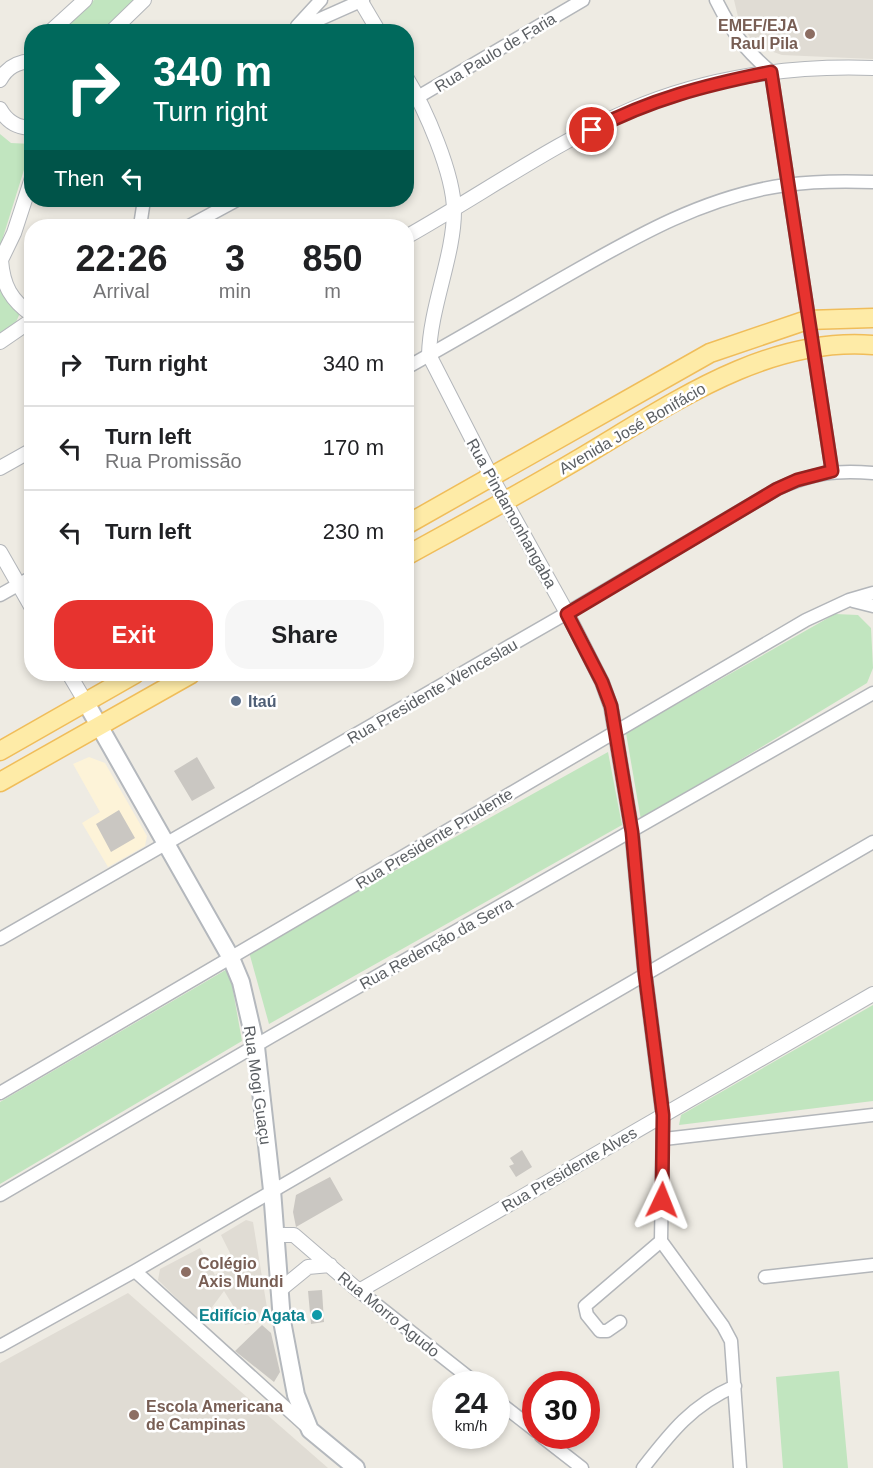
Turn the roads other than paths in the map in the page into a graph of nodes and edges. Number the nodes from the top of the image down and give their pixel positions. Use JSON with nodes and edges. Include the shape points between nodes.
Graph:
{"nodes":[{"id":1,"x":85,"y":0,"type":"edge"},
{"id":2,"x":144,"y":0,"type":"edge"},
{"id":3,"x":321,"y":0,"type":"edge"},
{"id":4,"x":361,"y":0,"type":"edge"},
{"id":5,"x":583,"y":0,"type":"edge"},
{"id":6,"x":716,"y":0,"type":"edge"},
{"id":7,"x":59,"y":24,"type":"edge"},
{"id":8,"x":119,"y":24,"type":"edge"},
{"id":9,"x":299,"y":24,"type":"edge"},
{"id":10,"x":307,"y":24,"type":"edge"},
{"id":11,"x":374,"y":24,"type":"edge"},
{"id":12,"x":24,"y":62,"type":"edge"},
{"id":13,"x":0,"y":64,"type":"edge"},
{"id":14,"x":873,"y":68,"type":"edge"},
{"id":15,"x":771,"y":72,"type":"junction"},
{"id":16,"x":0,"y":80,"type":"edge"},
{"id":17,"x":414,"y":99,"type":"edge"},
{"id":18,"x":414,"y":102,"type":"edge"},
{"id":19,"x":0,"y":109,"type":"edge"},
{"id":20,"x":24,"y":127,"type":"edge"},
{"id":21,"x":873,"y":182,"type":"edge"},
{"id":22,"x":786,"y":185,"type":"junction"},
{"id":23,"x":24,"y":202,"type":"edge"},
{"id":24,"x":224,"y":207,"type":"edge"},
{"id":25,"x":454,"y":210,"type":"junction"},
{"id":26,"x":202,"y":219,"type":"edge"},
{"id":27,"x":414,"y":232,"type":"edge"},
{"id":28,"x":1,"y":261,"type":"edge"},
{"id":29,"x":24,"y":309,"type":"edge"},
{"id":30,"x":873,"y":318,"type":"edge"},
{"id":31,"x":807,"y":320,"type":"junction"},
{"id":32,"x":24,"y":326,"type":"edge"},
{"id":33,"x":0,"y":342,"type":"edge"},
{"id":34,"x":873,"y":345,"type":"edge"},
{"id":35,"x":813,"y":346,"type":"junction"},
{"id":36,"x":429,"y":356,"type":"junction"},
{"id":37,"x":414,"y":364,"type":"edge"},
{"id":38,"x":24,"y":454,"type":"edge"},
{"id":39,"x":0,"y":468,"type":"edge"},
{"id":40,"x":832,"y":471,"type":"junction"},
{"id":41,"x":873,"y":473,"type":"edge"},
{"id":42,"x":492,"y":478,"type":"junction"},
{"id":43,"x":506,"y":502,"type":"junction"},
{"id":44,"x":414,"y":521,"type":"edge"},
{"id":45,"x":0,"y":552,"type":"edge"},
{"id":46,"x":414,"y":552,"type":"edge"},
{"id":47,"x":24,"y":582,"type":"edge"},
{"id":48,"x":18,"y":585,"type":"junction"},
{"id":49,"x":873,"y":593,"type":"edge"},
{"id":50,"x":0,"y":595,"type":"edge"},
{"id":51,"x":24,"y":595,"type":"edge"},
{"id":52,"x":849,"y":600,"type":"junction"},
{"id":53,"x":873,"y":606,"type":"edge"},
{"id":54,"x":567,"y":614,"type":"junction"},
{"id":55,"x":73,"y":681,"type":"edge"},
{"id":56,"x":122,"y":681,"type":"edge"},
{"id":57,"x":177,"y":681,"type":"edge"},
{"id":58,"x":873,"y":693,"type":"edge"},
{"id":59,"x":85,"y":701,"type":"junction"},
{"id":60,"x":98,"y":724,"type":"junction"},
{"id":61,"x":616,"y":731,"type":"junction"},
{"id":62,"x":0,"y":751,"type":"edge"},
{"id":63,"x":0,"y":782,"type":"edge"},
{"id":64,"x":632,"y":832,"type":"junction"},
{"id":65,"x":873,"y":842,"type":"edge"},
{"id":66,"x":165,"y":843,"type":"junction"},
{"id":67,"x":0,"y":939,"type":"edge"},
{"id":68,"x":231,"y":958,"type":"junction"},
{"id":69,"x":645,"y":974,"type":"junction"},
{"id":70,"x":873,"y":994,"type":"edge"},
{"id":71,"x":256,"y":1047,"type":"junction"},
{"id":72,"x":0,"y":1093,"type":"edge"},
{"id":73,"x":663,"y":1115,"type":"junction"},
{"id":74,"x":873,"y":1115,"type":"edge"},
{"id":75,"x":664,"y":1139,"type":"junction"},
{"id":76,"x":272,"y":1190,"type":"junction"},
{"id":77,"x":0,"y":1195,"type":"edge"},
{"id":78,"x":276,"y":1235,"type":"junction"},
{"id":79,"x":659,"y":1243,"type":"junction"},
{"id":80,"x":330,"y":1265,"type":"junction"},
{"id":81,"x":873,"y":1265,"type":"edge"},
{"id":82,"x":135,"y":1271,"type":"junction"},
{"id":83,"x":765,"y":1277,"type":"dead end"},
{"id":84,"x":281,"y":1289,"type":"junction"},
{"id":85,"x":359,"y":1291,"type":"junction"},
{"id":86,"x":620,"y":1322,"type":"dead end"},
{"id":87,"x":0,"y":1346,"type":"edge"},
{"id":88,"x":461,"y":1371,"type":"edge"},
{"id":89,"x":735,"y":1386,"type":"junction"},
{"id":90,"x":289,"y":1401,"type":"junction"},
{"id":91,"x":510,"y":1411,"type":"edge"},
{"id":92,"x":522,"y":1420,"type":"edge"},
{"id":93,"x":558,"y":1449,"type":"edge"},
{"id":94,"x":356,"y":1468,"type":"edge"},
{"id":95,"x":582,"y":1468,"type":"edge"},
{"id":96,"x":643,"y":1468,"type":"edge"},
{"id":97,"x":740,"y":1468,"type":"edge"}],
"edges":[{"from":1,"to":7,"type":"street"},
{"from":2,"to":8,"type":"street"},
{"from":3,"to":9,"type":"street"},
{"from":4,"to":10,"type":"street"},
{"from":4,"to":11,"type":"street"},
{"from":5,"to":17,"type":"street","name":"Rua Paulo de Faria"},
{"from":6,"to":15,"type":"street","via":[[747,52]]},
{"from":12,"to":13,"type":"street"},
{"from":12,"to":16,"type":"street","via":[[8,69]]},
{"from":14,"to":15,"type":"street","via":[[814,67]]},
{"from":15,"to":22,"type":"street"},
{"from":15,"to":25,"type":"street","via":[[692,88],[632,109]]},
{"from":18,"to":25,"type":"street","via":[[449,180]]},
{"from":19,"to":20,"type":"street","via":[[9,121]]},
{"from":21,"to":22,"type":"street"},
{"from":22,"to":31,"type":"street"},
{"from":22,"to":36,"type":"street","via":[[744,194],[652,228]]},
{"from":23,"to":28,"type":"street"},
{"from":24,"to":26,"type":"street"},
{"from":25,"to":27,"type":"street"},
{"from":25,"to":36,"type":"street"},
{"from":28,"to":29,"type":"street","via":[[3,281],[12,299]]},
{"from":30,"to":31,"type":"main road","name":"Avenida José Bonifácio"},
{"from":31,"to":35,"type":"street"},
{"from":31,"to":42,"type":"main road","name":"Avenida José Bonifácio","via":[[710,352]]},
{"from":32,"to":33,"type":"street"},
{"from":34,"to":35,"type":"main road","name":"Avenida José Bonifácio"},
{"from":35,"to":40,"type":"street"},
{"from":35,"to":43,"type":"main road","name":"Avenida José Bonifácio","via":[[767,359],[691,393]]},
{"from":36,"to":37,"type":"street"},
{"from":36,"to":42,"type":"street","name":"Rua Pindamonhangaba"},
{"from":38,"to":39,"type":"street"},
{"from":40,"to":41,"type":"street","name":"Rua Presidente Wenceslau"},
{"from":40,"to":54,"type":"street","name":"Rua Presidente Wenceslau","via":[[777,489]]},
{"from":42,"to":43,"type":"street","name":"Rua Pindamonhangaba"},
{"from":42,"to":44,"type":"main road","name":"Avenida José Bonifácio"},
{"from":43,"to":46,"type":"main road","name":"Avenida José Bonifácio"},
{"from":43,"to":54,"type":"street","name":"Rua Pindamonhangaba"},
{"from":45,"to":48,"type":"street"},
{"from":47,"to":48,"type":"street"},
{"from":48,"to":50,"type":"street"},
{"from":48,"to":51,"type":"street"},
{"from":49,"to":52,"type":"street","name":"Rua Presidente Prudente"},
{"from":52,"to":53,"type":"street"},
{"from":52,"to":61,"type":"street","name":"Rua Presidente Prudente","via":[[806,620]]},
{"from":54,"to":61,"type":"street","name":"Rua Pindamonhangaba","via":[[602,682]]},
{"from":54,"to":66,"type":"street","name":"Rua Presidente Wenceslau"},
{"from":55,"to":59,"type":"street","name":"Rua Mogi Guaçu"},
{"from":56,"to":59,"type":"main road"},
{"from":57,"to":60,"type":"main road"},
{"from":58,"to":64,"type":"street","name":"Rua Redenção da Serra"},
{"from":59,"to":60,"type":"main road","name":"Rua Mogi Guaçu"},
{"from":59,"to":62,"type":"main road"},
{"from":60,"to":63,"type":"main road"},
{"from":60,"to":66,"type":"main road","name":"Rua Mogi Guaçu"},
{"from":61,"to":64,"type":"street","name":"Rua Pindamonhangaba"},
{"from":61,"to":68,"type":"street","name":"Rua Presidente Prudente"},
{"from":64,"to":69,"type":"street","name":"Rua Pindamonhangaba"},
{"from":64,"to":71,"type":"street","name":"Rua Redenção da Serra"},
{"from":65,"to":69,"type":"street"},
{"from":66,"to":67,"type":"street","name":"Rua Presidente Wenceslau"},
{"from":66,"to":68,"type":"main road","name":"Rua Mogi Guaçu"},
{"from":68,"to":71,"type":"main road","name":"Rua Mogi Guaçu","via":[[241,982]]},
{"from":68,"to":72,"type":"street","name":"Rua Presidente Prudente"},
{"from":69,"to":73,"type":"street","name":"Rua Pindamonhangaba"},
{"from":69,"to":76,"type":"street"},
{"from":70,"to":73,"type":"street","name":"Rua Presidente Alves"},
{"from":71,"to":76,"type":"main road","name":"Rua Mogi Guaçu"},
{"from":71,"to":77,"type":"street","name":"Rua Redenção da Serra"},
{"from":73,"to":75,"type":"street","name":"Rua Pindamonhangaba"},
{"from":73,"to":85,"type":"street","name":"Rua Presidente Alves"},
{"from":74,"to":75,"type":"street"},
{"from":75,"to":79,"type":"street","name":"Rua Pindamonhangaba"},
{"from":76,"to":78,"type":"main road","name":"Rua Mogi Guaçu"},
{"from":76,"to":82,"type":"street"},
{"from":78,"to":80,"type":"street","name":"Rua Morro Agudo","via":[[294,1235]]},
{"from":78,"to":84,"type":"main road","name":"Rua Mogi Guaçu"},
{"from":79,"to":86,"type":"street","via":[[585,1306],[600,1331]]},
{"from":79,"to":89,"type":"street","via":[[731,1341]]},
{"from":80,"to":84,"type":"street","name":"Rua Morro Agudo","via":[[308,1267]]},
{"from":80,"to":85,"type":"street","name":"Rua Morro Agudo"},
{"from":81,"to":83,"type":"street"},
{"from":82,"to":87,"type":"street"},
{"from":82,"to":90,"type":"street"},
{"from":84,"to":90,"type":"main road","name":"Rua Mogi Guaçu"},
{"from":85,"to":88,"type":"street","name":"Rua Morro Agudo"},
{"from":89,"to":96,"type":"street","via":[[690,1412]]},
{"from":89,"to":97,"type":"street"},
{"from":90,"to":94,"type":"main road","name":"Rua Mogi Guaçu","via":[[310,1430]]},
{"from":91,"to":92,"type":"street"},
{"from":93,"to":95,"type":"street"}]}
